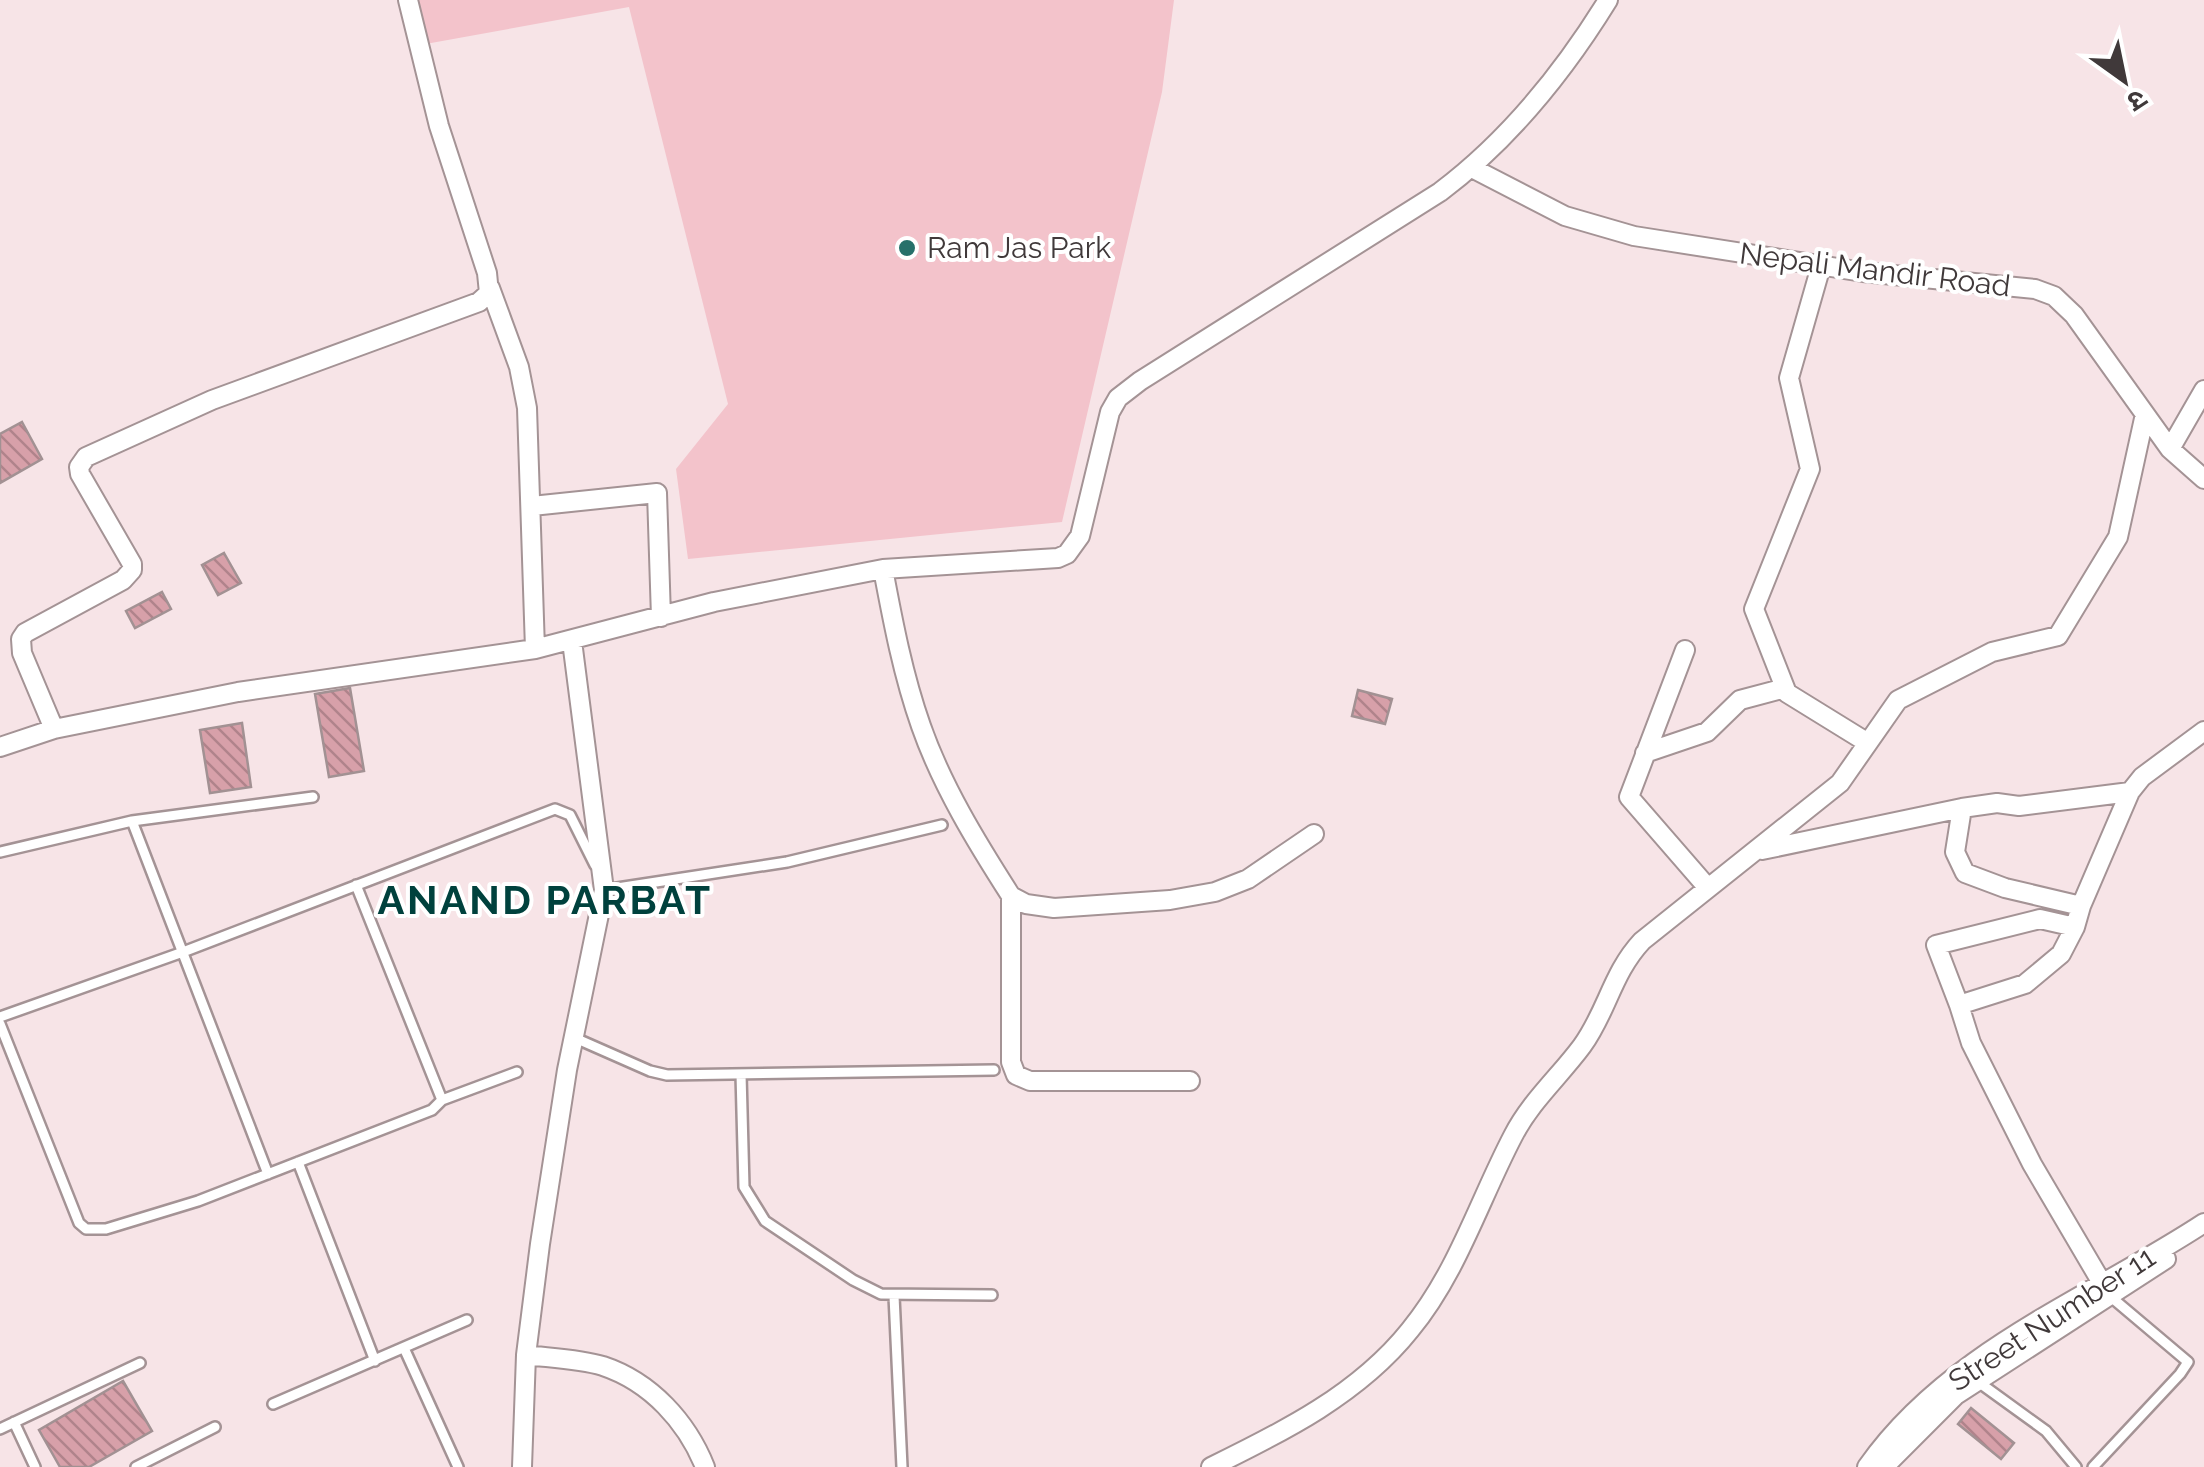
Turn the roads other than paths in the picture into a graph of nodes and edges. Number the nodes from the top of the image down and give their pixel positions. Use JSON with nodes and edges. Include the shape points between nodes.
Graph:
{"nodes":[{"id":1,"x":408,"y":0,"type":"edge"},
{"id":2,"x":1608,"y":0,"type":"edge"},
{"id":3,"x":1472,"y":168,"type":"junction"},
{"id":4,"x":1822,"y":266,"type":"junction"},
{"id":5,"x":490,"y":288,"type":"junction"},
{"id":6,"x":2204,"y":390,"type":"edge"},
{"id":7,"x":2145,"y":414,"type":"junction"},
{"id":8,"x":2170,"y":449,"type":"junction"},
{"id":9,"x":2204,"y":479,"type":"edge"},
{"id":10,"x":532,"y":506,"type":"junction"},
{"id":11,"x":883,"y":569,"type":"junction"},
{"id":12,"x":661,"y":617,"type":"junction"},
{"id":13,"x":572,"y":641,"type":"junction"},
{"id":14,"x":535,"y":649,"type":"junction"},
{"id":15,"x":1685,"y":650,"type":"dead end"},
{"id":16,"x":1785,"y":688,"type":"junction"},
{"id":17,"x":54,"y":729,"type":"junction"},
{"id":18,"x":2204,"y":731,"type":"edge"},
{"id":19,"x":1868,"y":743,"type":"junction"},
{"id":20,"x":0,"y":747,"type":"edge"},
{"id":21,"x":1645,"y":753,"type":"junction"},
{"id":22,"x":2130,"y":792,"type":"junction"},
{"id":23,"x":313,"y":796,"type":"dead end"},
{"id":24,"x":1962,"y":808,"type":"junction"},
{"id":25,"x":132,"y":822,"type":"junction"},
{"id":26,"x":942,"y":825,"type":"dead end"},
{"id":27,"x":1314,"y":834,"type":"dead end"},
{"id":28,"x":1754,"y":851,"type":"junction"},
{"id":29,"x":0,"y":852,"type":"edge"},
{"id":30,"x":356,"y":886,"type":"junction"},
{"id":31,"x":604,"y":886,"type":"junction"},
{"id":32,"x":1708,"y":888,"type":"junction"},
{"id":33,"x":1011,"y":896,"type":"junction"},
{"id":34,"x":2081,"y":906,"type":"junction"},
{"id":35,"x":2076,"y":927,"type":"junction"},
{"id":36,"x":183,"y":952,"type":"junction"},
{"id":37,"x":1959,"y":1005,"type":"junction"},
{"id":38,"x":0,"y":1020,"type":"edge"},
{"id":39,"x":573,"y":1037,"type":"junction"},
{"id":40,"x":994,"y":1070,"type":"dead end"},
{"id":41,"x":516,"y":1072,"type":"dead end"},
{"id":42,"x":740,"y":1074,"type":"junction"},
{"id":43,"x":1190,"y":1082,"type":"dead end"},
{"id":44,"x":442,"y":1100,"type":"junction"},
{"id":45,"x":298,"y":1162,"type":"junction"},
{"id":46,"x":268,"y":1174,"type":"junction"},
{"id":47,"x":2204,"y":1222,"type":"edge"},
{"id":48,"x":2204,"y":1234,"type":"edge"},
{"id":49,"x":2106,"y":1289,"type":"junction"},
{"id":50,"x":992,"y":1295,"type":"dead end"},
{"id":51,"x":894,"y":1296,"type":"junction"},
{"id":52,"x":467,"y":1320,"type":"dead end"},
{"id":53,"x":404,"y":1348,"type":"junction"},
{"id":54,"x":526,"y":1355,"type":"junction"},
{"id":55,"x":376,"y":1361,"type":"junction"},
{"id":56,"x":140,"y":1363,"type":"dead end"},
{"id":57,"x":1977,"y":1381,"type":"junction"},
{"id":58,"x":273,"y":1404,"type":"dead end"},
{"id":59,"x":14,"y":1422,"type":"junction"},
{"id":60,"x":215,"y":1427,"type":"dead end"},
{"id":61,"x":0,"y":1428,"type":"edge"},
{"id":62,"x":35,"y":1467,"type":"edge"},
{"id":63,"x":136,"y":1467,"type":"edge"},
{"id":64,"x":458,"y":1467,"type":"edge"},
{"id":65,"x":522,"y":1467,"type":"edge"},
{"id":66,"x":705,"y":1467,"type":"edge"},
{"id":67,"x":902,"y":1467,"type":"edge"},
{"id":68,"x":1211,"y":1467,"type":"edge"},
{"id":69,"x":1867,"y":1467,"type":"edge"},
{"id":70,"x":1884,"y":1467,"type":"edge"},
{"id":71,"x":2076,"y":1467,"type":"edge"},
{"id":72,"x":2094,"y":1467,"type":"edge"}],
"edges":[{"from":1,"to":5,"type":"street"},
{"from":2,"to":3,"type":"street","via":[[1540,95]]},
{"from":3,"to":4,"type":"street","name":"Nepali Mandir Road","via":[[1551,210],[1604,228]]},
{"from":3,"to":11,"type":"street","via":[[1118,398],[1080,536],[1067,554]]},
{"from":4,"to":7,"type":"street","name":"Nepali Mandir Road","via":[[2054,296]]},
{"from":4,"to":16,"type":"street","via":[[1789,378],[1810,469],[1754,609]]},
{"from":5,"to":10,"type":"street","via":[[523,384]]},
{"from":5,"to":17,"type":"street","via":[[485,300],[212,400],[86,456],[80,474],[132,570],[21,639]]},
{"from":6,"to":8,"type":"street"},
{"from":7,"to":8,"type":"street","name":"Nepali Mandir Road"},
{"from":7,"to":19,"type":"street","via":[[2118,537],[2058,636],[1992,652],[1898,700]]},
{"from":8,"to":9,"type":"street","name":"Nepali Mandir Road"},
{"from":10,"to":12,"type":"street","via":[[657,494]]},
{"from":10,"to":14,"type":"street"},
{"from":11,"to":12,"type":"street"},
{"from":11,"to":33,"type":"street","via":[[926,740]]},
{"from":12,"to":13,"type":"street"},
{"from":13,"to":14,"type":"street"},
{"from":13,"to":31,"type":"street"},
{"from":14,"to":17,"type":"street","via":[[238,692]]},
{"from":15,"to":21,"type":"street"},
{"from":16,"to":19,"type":"street"},
{"from":16,"to":21,"type":"street","via":[[1740,700],[1707,732]]},
{"from":17,"to":20,"type":"street"},
{"from":18,"to":22,"type":"street"},
{"from":19,"to":28,"type":"street","via":[[1840,783]]},
{"from":21,"to":32,"type":"street","via":[[1629,796]]},
{"from":22,"to":24,"type":"street"},
{"from":22,"to":34,"type":"street"},
{"from":23,"to":25,"type":"lane"},
{"from":24,"to":28,"type":"street"},
{"from":24,"to":34,"type":"street","via":[[1955,852],[1965,873]]},
{"from":25,"to":29,"type":"lane"},
{"from":25,"to":36,"type":"lane"},
{"from":26,"to":31,"type":"lane","via":[[788,862]]},
{"from":27,"to":33,"type":"street","via":[[1248,879],[1215,892],[1054,908]]},
{"from":28,"to":32,"type":"street"},
{"from":30,"to":31,"type":"lane","via":[[555,809],[570,815]]},
{"from":30,"to":36,"type":"lane"},
{"from":30,"to":44,"type":"lane"},
{"from":31,"to":39,"type":"street"},
{"from":32,"to":68,"type":"street","via":[[1628,956],[1582,1045],[1514,1133],[1451,1270],[1411,1330],[1384,1360],[1314,1413]]},
{"from":33,"to":43,"type":"street","via":[[1016,1075],[1030,1081]]},
{"from":34,"to":35,"type":"street"},
{"from":35,"to":37,"type":"street","via":[[2061,954],[2025,984]]},
{"from":35,"to":37,"type":"street","via":[[2040,919],[1936,945]]},
{"from":36,"to":38,"type":"lane"},
{"from":36,"to":46,"type":"lane"},
{"from":37,"to":49,"type":"street","via":[[2032,1164]]},
{"from":38,"to":46,"type":"lane","via":[[86,1229],[106,1230]]},
{"from":39,"to":42,"type":"lane","via":[[667,1075]]},
{"from":39,"to":54,"type":"street"},
{"from":40,"to":42,"type":"lane"},
{"from":41,"to":44,"type":"lane"},
{"from":42,"to":51,"type":"lane","via":[[744,1187],[756,1210],[779,1234],[838,1271]]},
{"from":44,"to":45,"type":"lane","via":[[432,1110]]},
{"from":45,"to":46,"type":"lane"},
{"from":45,"to":55,"type":"lane"},
{"from":47,"to":49,"type":"street","name":"Street Number 11"},
{"from":48,"to":49,"type":"street","name":"Street Number 11"},
{"from":49,"to":57,"type":"street","name":"Street Number 11"},
{"from":49,"to":69,"type":"street","name":"Street Number 11","via":[[2038,1320],[1962,1371],[1916,1410]]},
{"from":49,"to":72,"type":"lane","via":[[2188,1362]]},
{"from":50,"to":51,"type":"lane"},
{"from":51,"to":67,"type":"lane"},
{"from":52,"to":53,"type":"lane"},
{"from":53,"to":55,"type":"lane"},
{"from":53,"to":64,"type":"lane"},
{"from":54,"to":65,"type":"street"},
{"from":54,"to":66,"type":"street","via":[[624,1374],[663,1402]]},
{"from":55,"to":58,"type":"lane"},
{"from":56,"to":59,"type":"lane"},
{"from":57,"to":70,"type":"street","name":"Street Number 11","via":[[1942,1406]]},
{"from":57,"to":71,"type":"lane","via":[[2046,1431]]},
{"from":59,"to":61,"type":"lane"},
{"from":59,"to":62,"type":"lane"},
{"from":60,"to":63,"type":"lane"}]}
